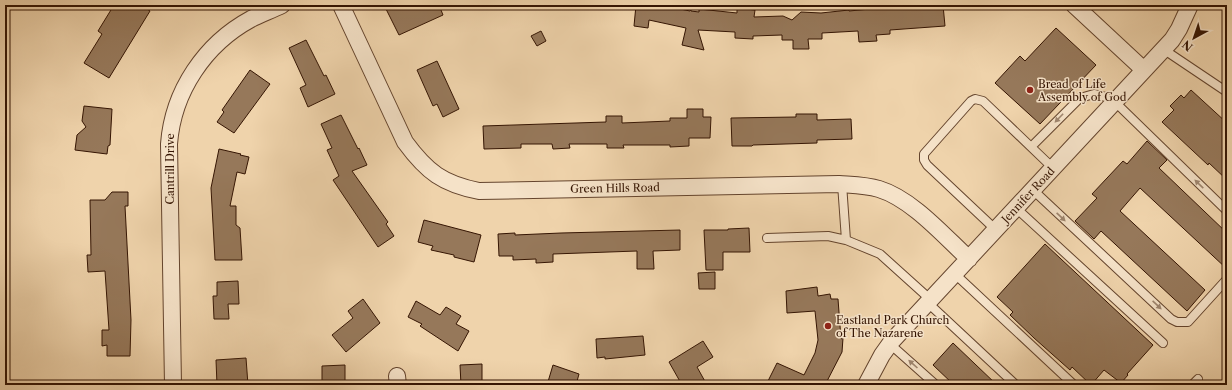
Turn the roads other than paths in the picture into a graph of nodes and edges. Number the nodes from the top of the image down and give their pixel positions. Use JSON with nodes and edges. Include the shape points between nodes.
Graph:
{"nodes":[{"id":1,"x":282,"y":5,"type":"edge"},
{"id":2,"x":341,"y":5,"type":"edge"},
{"id":3,"x":1074,"y":5,"type":"edge"},
{"id":4,"x":1190,"y":5,"type":"edge"},
{"id":5,"x":1163,"y":49,"type":"junction"},
{"id":6,"x":1144,"y":70,"type":"junction"},
{"id":7,"x":1227,"y":92,"type":"edge"},
{"id":8,"x":1115,"y":102,"type":"junction"},
{"id":9,"x":1031,"y":147,"type":"junction"},
{"id":10,"x":1053,"y":168,"type":"junction"},
{"id":11,"x":842,"y":184,"type":"junction"},
{"id":12,"x":1033,"y":190,"type":"junction"},
{"id":13,"x":1016,"y":208,"type":"junction"},
{"id":14,"x":1227,"y":211,"type":"edge"},
{"id":15,"x":996,"y":230,"type":"junction"},
{"id":16,"x":767,"y":238,"type":"dead end"},
{"id":17,"x":846,"y":240,"type":"junction"},
{"id":18,"x":969,"y":259,"type":"junction"},
{"id":19,"x":955,"y":274,"type":"junction"},
{"id":20,"x":1227,"y":279,"type":"edge"},
{"id":21,"x":929,"y":302,"type":"junction"},
{"id":22,"x":1163,"y":343,"type":"dead end"},
{"id":23,"x":890,"y":344,"type":"junction"},
{"id":24,"x":173,"y":385,"type":"edge"},
{"id":25,"x":866,"y":385,"type":"edge"},
{"id":26,"x":936,"y":385,"type":"edge"},
{"id":27,"x":1016,"y":385,"type":"edge"},
{"id":28,"x":1074,"y":385,"type":"edge"}],
"edges":[{"from":1,"to":24,"type":"street","name":"Cantrill Drive","via":[[251,19],[211,49],[185,86],[173,116],[169,144]]},
{"from":2,"to":11,"type":"street","name":"Green Hills Road","via":[[405,142],[430,170],[445,181],[461,187],[479,191]]},
{"from":3,"to":6,"type":"street"},
{"from":4,"to":5,"type":"street","name":"Jennifer Road","via":[[1179,29]]},
{"from":5,"to":6,"type":"street","name":"Jennifer Road"},
{"from":5,"to":7,"type":"lane"},
{"from":6,"to":8,"type":"street","name":"Jennifer Road"},
{"from":8,"to":9,"type":"lane","one_way":true,"via":[[1094,94],[1080,98]]},
{"from":8,"to":10,"type":"street","name":"Jennifer Road"},
{"from":14,"to":8,"type":"lane","one_way":true},
{"from":9,"to":10,"type":"lane"},
{"from":9,"to":15,"type":"lane","via":[[983,101],[975,99],[924,154],[927,165]]},
{"from":10,"to":12,"type":"street","name":"Jennifer Road"},
{"from":11,"to":17,"type":"lane"},
{"from":11,"to":18,"type":"street","name":"Green Hills Road","via":[[880,189],[909,204]]},
{"from":12,"to":13,"type":"street","name":"Jennifer Road"},
{"from":12,"to":20,"type":"lane","one_way":true,"via":[[1177,322],[1188,322]]},
{"from":13,"to":15,"type":"street","name":"Jennifer Road"},
{"from":13,"to":22,"type":"lane"},
{"from":15,"to":18,"type":"street","name":"Jennifer Road"},
{"from":16,"to":17,"type":"lane","via":[[828,236]]},
{"from":17,"to":21,"type":"lane","via":[[880,254]]},
{"from":18,"to":19,"type":"street","name":"Jennifer Road"},
{"from":19,"to":21,"type":"street","name":"Jennifer Road"},
{"from":19,"to":28,"type":"lane"},
{"from":21,"to":23,"type":"street","name":"Jennifer Road"},
{"from":21,"to":27,"type":"lane"},
{"from":23,"to":25,"type":"street","name":"Jennifer Road"},
{"from":26,"to":23,"type":"lane","one_way":true}]}
